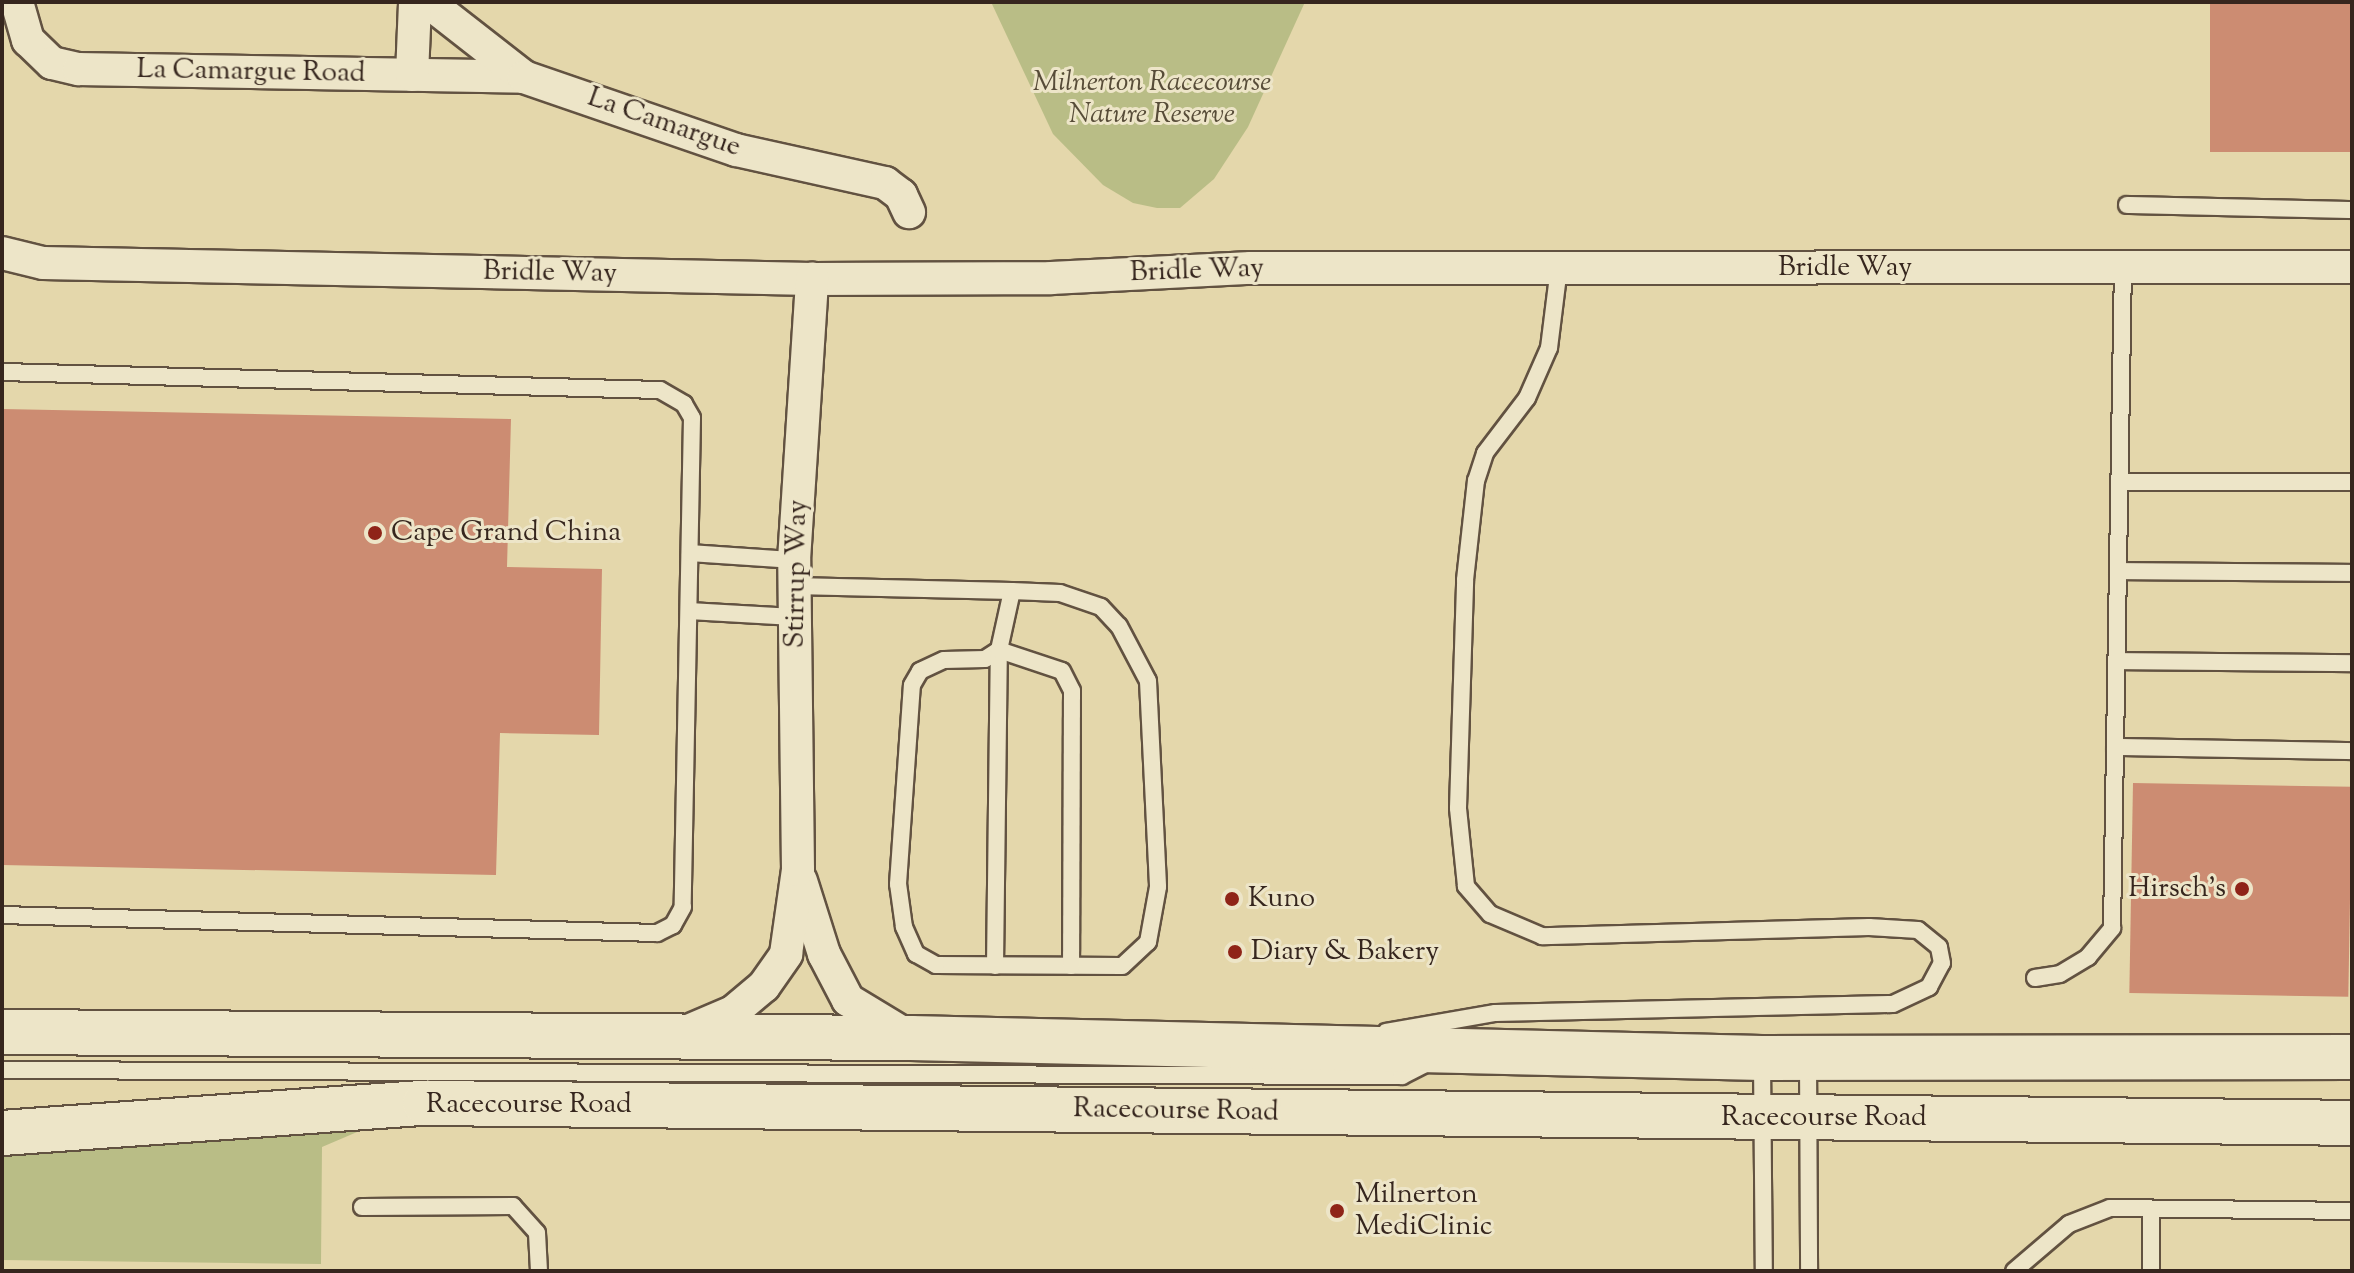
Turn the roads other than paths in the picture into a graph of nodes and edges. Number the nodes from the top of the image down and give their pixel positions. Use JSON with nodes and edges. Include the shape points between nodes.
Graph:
{"nodes":[{"id":1,"x":17,"y":2,"type":"edge"},
{"id":2,"x":415,"y":2,"type":"edge"},
{"id":3,"x":428,"y":2,"type":"edge"},
{"id":4,"x":412,"y":75,"type":"junction"},
{"id":5,"x":524,"y":77,"type":"junction"},
{"id":6,"x":2127,"y":205,"type":"dead end"},
{"id":7,"x":2352,"y":210,"type":"edge"},
{"id":8,"x":909,"y":212,"type":"dead end"},
{"id":9,"x":2,"y":253,"type":"edge"},
{"id":10,"x":43,"y":263,"type":"junction"},
{"id":11,"x":2123,"y":267,"type":"junction"},
{"id":12,"x":2352,"y":267,"type":"edge"},
{"id":13,"x":1559,"y":268,"type":"junction"},
{"id":14,"x":2,"y":271,"type":"edge"},
{"id":15,"x":812,"y":279,"type":"junction"},
{"id":16,"x":2,"y":372,"type":"edge"},
{"id":17,"x":2120,"y":482,"type":"junction"},
{"id":18,"x":2352,"y":482,"type":"edge"},
{"id":19,"x":690,"y":553,"type":"junction"},
{"id":20,"x":2118,"y":571,"type":"junction"},
{"id":21,"x":2352,"y":573,"type":"edge"},
{"id":22,"x":794,"y":588,"type":"junction"},
{"id":23,"x":1012,"y":591,"type":"junction"},
{"id":24,"x":689,"y":611,"type":"junction"},
{"id":25,"x":999,"y":650,"type":"junction"},
{"id":26,"x":2116,"y":661,"type":"junction"},
{"id":27,"x":2352,"y":663,"type":"edge"},
{"id":28,"x":2115,"y":747,"type":"junction"},
{"id":29,"x":2352,"y":751,"type":"edge"},
{"id":30,"x":798,"y":870,"type":"junction"},
{"id":31,"x":2,"y":915,"type":"edge"},
{"id":32,"x":995,"y":966,"type":"junction"},
{"id":33,"x":1071,"y":966,"type":"junction"},
{"id":34,"x":2035,"y":978,"type":"dead end"},
{"id":35,"x":2,"y":1032,"type":"edge"},
{"id":36,"x":680,"y":1034,"type":"junction"},
{"id":37,"x":911,"y":1038,"type":"junction"},
{"id":38,"x":1320,"y":1046,"type":"junction"},
{"id":39,"x":1438,"y":1048,"type":"junction"},
{"id":40,"x":2352,"y":1057,"type":"edge"},
{"id":41,"x":1762,"y":1058,"type":"junction"},
{"id":42,"x":1808,"y":1058,"type":"junction"},
{"id":43,"x":2,"y":1070,"type":"edge"},
{"id":44,"x":1764,"y":1117,"type":"junction"},
{"id":45,"x":1810,"y":1118,"type":"junction"},
{"id":46,"x":2352,"y":1123,"type":"edge"},
{"id":47,"x":2,"y":1133,"type":"edge"},
{"id":48,"x":362,"y":1207,"type":"dead end"},
{"id":49,"x":2151,"y":1209,"type":"junction"},
{"id":50,"x":2352,"y":1211,"type":"edge"},
{"id":51,"x":539,"y":1271,"type":"edge"},
{"id":52,"x":1764,"y":1271,"type":"edge"},
{"id":53,"x":1809,"y":1271,"type":"edge"},
{"id":54,"x":2014,"y":1271,"type":"edge"},
{"id":55,"x":2151,"y":1271,"type":"edge"}],
"edges":[{"from":1,"to":4,"type":"street","name":"La Camargue Road","via":[[28,40],[52,63],[79,69]]},
{"from":2,"to":4,"type":"street"},
{"from":3,"to":5,"type":"street","name":"La Camargue"},
{"from":4,"to":5,"type":"street","name":"La Camargue Road"},
{"from":5,"to":8,"type":"street","name":"La Camargue","via":[[736,150],[885,183]]},
{"from":6,"to":7,"type":"lane"},
{"from":9,"to":10,"type":"street","name":"Bridle Way"},
{"from":10,"to":14,"type":"street","name":"Bridle Way"},
{"from":10,"to":15,"type":"street","name":"Bridle Way"},
{"from":11,"to":12,"type":"street","name":"Bridle Way"},
{"from":11,"to":13,"type":"street","name":"Bridle Way"},
{"from":11,"to":17,"type":"lane"},
{"from":13,"to":15,"type":"street","name":"Bridle Way"},
{"from":13,"to":38,"type":"lane","via":[[1554,326],[1539,373],[1485,453],[1476,481],[1465,580],[1458,808],[1466,886],[1490,914],[1542,936],[1869,927],[1932,937],[1942,963],[1929,987],[1893,1004],[1495,1013]]},
{"from":15,"to":22,"type":"street","name":"Stirrup Way"},
{"from":16,"to":19,"type":"lane","via":[[660,390],[684,404],[692,418]]},
{"from":17,"to":18,"type":"lane"},
{"from":17,"to":20,"type":"lane"},
{"from":19,"to":22,"type":"lane"},
{"from":19,"to":24,"type":"lane"},
{"from":20,"to":21,"type":"lane"},
{"from":20,"to":26,"type":"lane"},
{"from":22,"to":23,"type":"lane"},
{"from":22,"to":24,"type":"lane"},
{"from":22,"to":30,"type":"street","name":"Stirrup Way"},
{"from":23,"to":25,"type":"lane"},
{"from":23,"to":33,"type":"lane","via":[[1060,593],[1101,607],[1134,647],[1148,681],[1158,887],[1148,942],[1122,966]]},
{"from":24,"to":31,"type":"lane","via":[[683,907],[673,925],[657,933]]},
{"from":25,"to":32,"type":"lane"},
{"from":25,"to":32,"type":"lane","via":[[985,659],[944,660],[920,671],[912,685],[898,884],[916,954],[936,965]]},
{"from":25,"to":33,"type":"lane","via":[[1062,671],[1072,691]]},
{"from":26,"to":27,"type":"lane"},
{"from":26,"to":28,"type":"lane"},
{"from":28,"to":29,"type":"lane"},
{"from":28,"to":34,"type":"lane","via":[[2112,928],[2088,957],[2060,974]]},
{"from":30,"to":36,"type":"street","name":"Stirrup Way","via":[[786,954],[764,986],[733,1012]]},
{"from":30,"to":37,"type":"street","name":"Stirrup Way","via":[[824,954],[848,1000],[876,1022]]},
{"from":32,"to":33,"type":"lane"},
{"from":35,"to":36,"type":"main road"},
{"from":36,"to":37,"type":"main road"},
{"from":37,"to":38,"type":"main road"},
{"from":38,"to":39,"type":"main road"},
{"from":39,"to":41,"type":"main road"},
{"from":39,"to":43,"type":"lane","via":[[1420,1070],[1402,1076]]},
{"from":40,"to":42,"type":"main road"},
{"from":41,"to":42,"type":"main road"},
{"from":41,"to":44,"type":"lane"},
{"from":42,"to":45,"type":"lane"},
{"from":44,"to":45,"type":"main road","name":"Racecourse Road"},
{"from":44,"to":47,"type":"main road","name":"Racecourse Road","via":[[425,1103]]},
{"from":44,"to":52,"type":"lane"},
{"from":45,"to":46,"type":"main road","name":"Racecourse Road"},
{"from":45,"to":53,"type":"lane"},
{"from":48,"to":51,"type":"lane","via":[[513,1206],[537,1233]]},
{"from":49,"to":50,"type":"lane"},
{"from":49,"to":54,"type":"lane","via":[[2090,1214]]},
{"from":49,"to":55,"type":"lane"}]}
